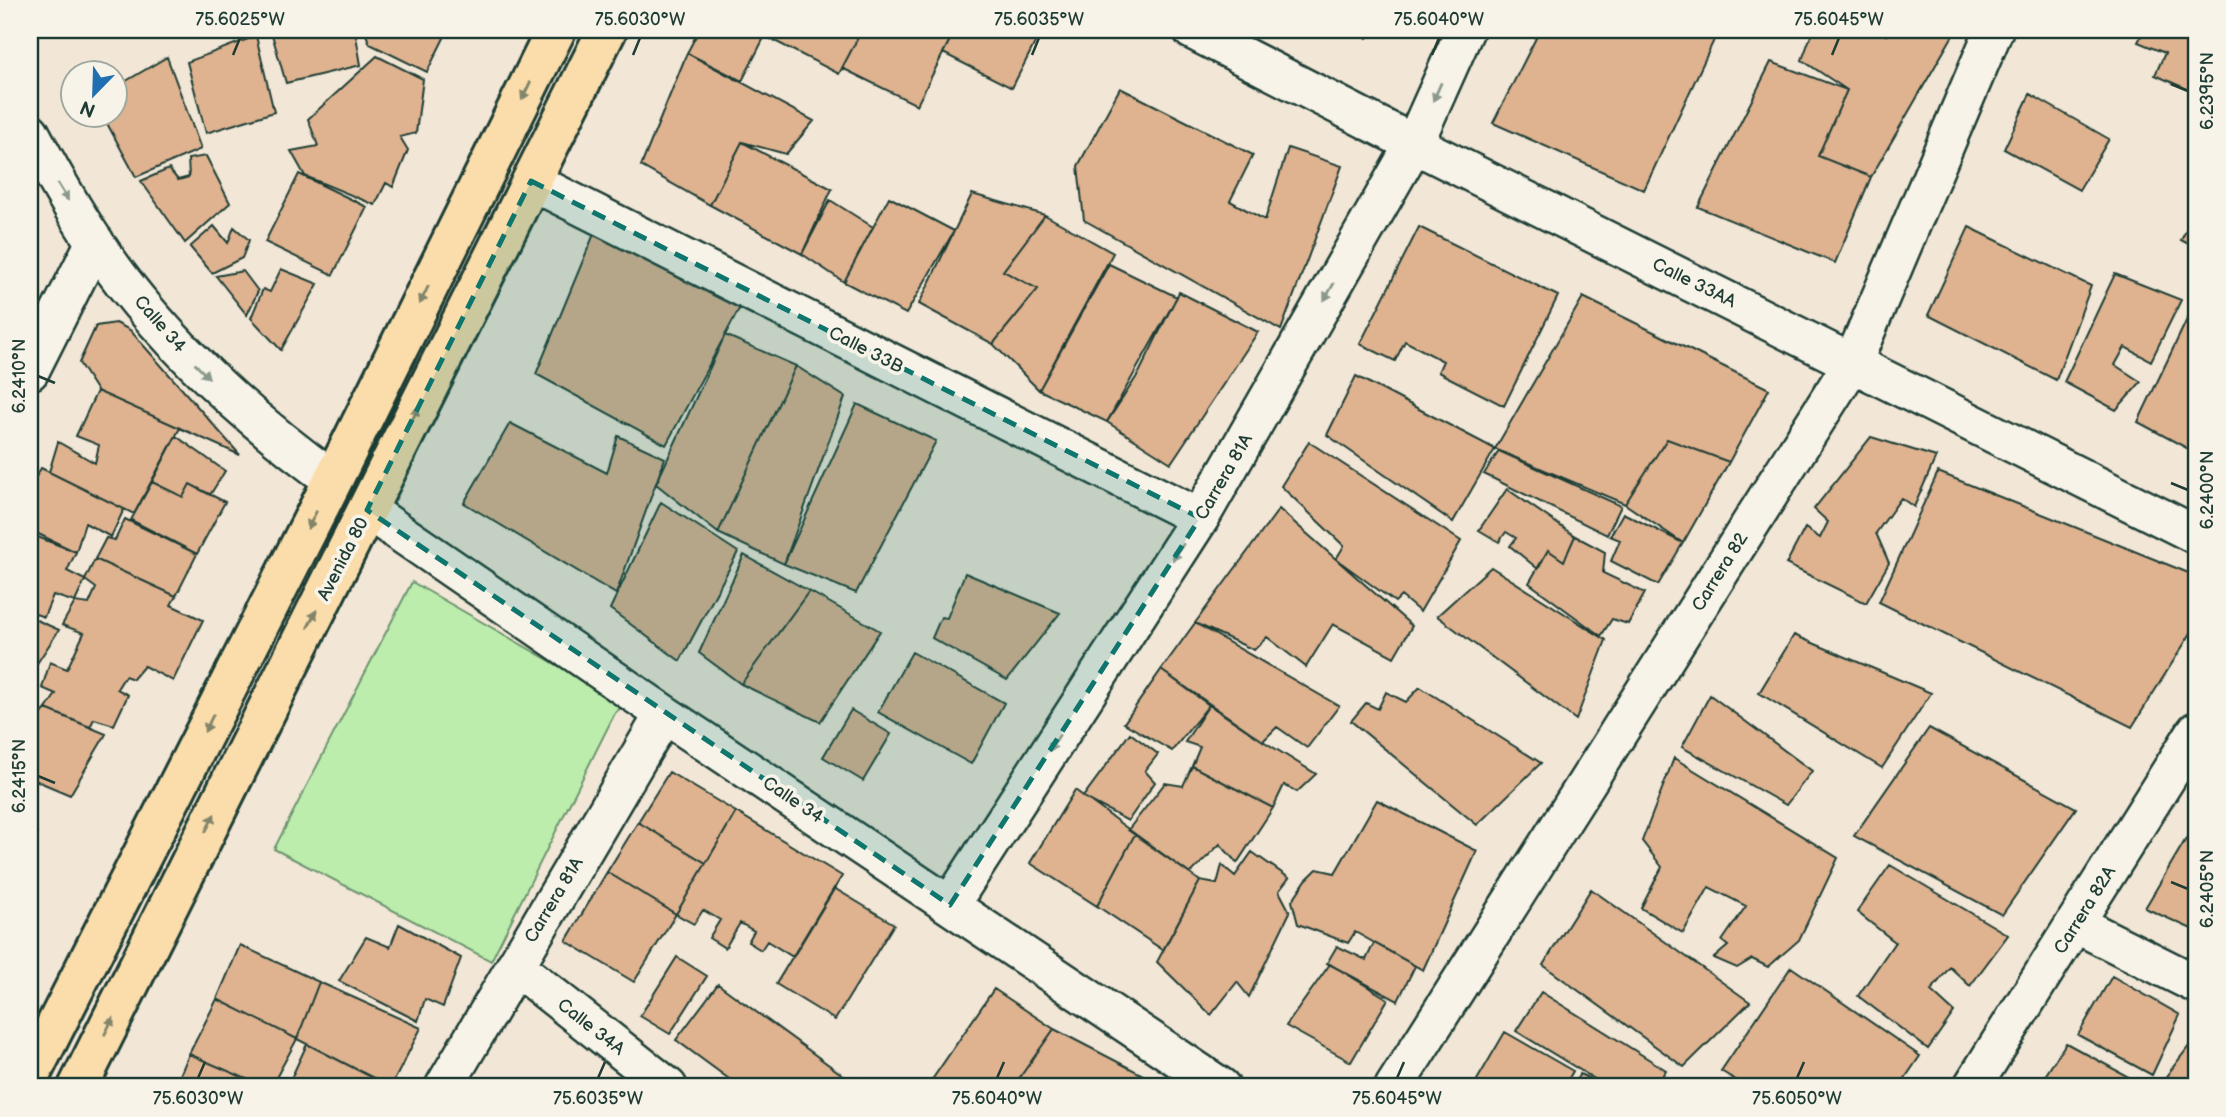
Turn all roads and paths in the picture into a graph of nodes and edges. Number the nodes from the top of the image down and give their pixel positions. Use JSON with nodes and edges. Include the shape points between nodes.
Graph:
{"nodes":[{"id":1,"x":556,"y":30,"type":"edge"},
{"id":2,"x":607,"y":30,"type":"edge"},
{"id":3,"x":1192,"y":30,"type":"edge"},
{"id":4,"x":1465,"y":30,"type":"edge"},
{"id":5,"x":1994,"y":30,"type":"edge"},
{"id":6,"x":30,"y":132,"type":"edge"},
{"id":7,"x":1414,"y":144,"type":"junction"},
{"id":8,"x":531,"y":181,"type":"junction"},
{"id":9,"x":94,"y":242,"type":"junction"},
{"id":10,"x":1853,"y":362,"type":"junction"},
{"id":11,"x":30,"y":371,"type":"edge"},
{"id":12,"x":332,"y":480,"type":"junction"},
{"id":13,"x":367,"y":510,"type":"junction"},
{"id":14,"x":1200,"y":518,"type":"junction"},
{"id":15,"x":2196,"y":535,"type":"edge"},
{"id":16,"x":664,"y":714,"type":"junction"},
{"id":17,"x":2196,"y":731,"type":"edge"},
{"id":18,"x":950,"y":905,"type":"junction"},
{"id":19,"x":2076,"y":924,"type":"junction"},
{"id":20,"x":515,"y":966,"type":"junction"},
{"id":21,"x":2196,"y":984,"type":"edge"},
{"id":22,"x":30,"y":1076,"type":"edge"},
{"id":23,"x":78,"y":1087,"type":"edge"},
{"id":24,"x":444,"y":1087,"type":"edge"},
{"id":25,"x":668,"y":1087,"type":"edge"},
{"id":26,"x":1221,"y":1087,"type":"edge"},
{"id":27,"x":1394,"y":1087,"type":"edge"},
{"id":28,"x":1972,"y":1087,"type":"edge"}],
"edges":[{"from":1,"to":12,"type":"main road","one_way":true},
{"from":2,"to":8,"type":"main road","name":"Avenida 80"},
{"from":3,"to":7,"type":"street","name":"Calle 33AA"},
{"from":4,"to":7,"type":"street","name":"Carrera 81A","one_way":true},
{"from":5,"to":10,"type":"street","name":"Carrera 82"},
{"from":6,"to":9,"type":"street","name":"Calle 34","one_way":true},
{"from":7,"to":10,"type":"street","name":"Calle 33AA"},
{"from":7,"to":14,"type":"street","name":"Carrera 81A","one_way":true},
{"from":13,"to":8,"type":"main road","name":"Avenida 80","one_way":true},
{"from":8,"to":14,"type":"street","name":"Calle 33B"},
{"from":9,"to":11,"type":"street"},
{"from":9,"to":12,"type":"street","name":"Calle 34","one_way":true,"via":[[153,319],[220,389]]},
{"from":10,"to":15,"type":"street","name":"Calle 33AA"},
{"from":10,"to":27,"type":"street","name":"Carrera 82"},
{"from":12,"to":22,"type":"main road","one_way":true},
{"from":13,"to":16,"type":"street","name":"Calle 34"},
{"from":23,"to":13,"type":"main road","name":"Avenida 80","one_way":true},
{"from":14,"to":18,"type":"street","name":"Carrera 81A","one_way":true},
{"from":16,"to":18,"type":"street","name":"Calle 34"},
{"from":16,"to":20,"type":"street","name":"Carrera 81A"},
{"from":17,"to":19,"type":"street","name":"Carrera 82A"},
{"from":18,"to":26,"type":"street","name":"Calle 34"},
{"from":19,"to":21,"type":"street"},
{"from":19,"to":28,"type":"street","name":"Carrera 82A"},
{"from":20,"to":24,"type":"street","name":"Carrera 81A"},
{"from":20,"to":25,"type":"street","name":"Calle 34A"}]}
